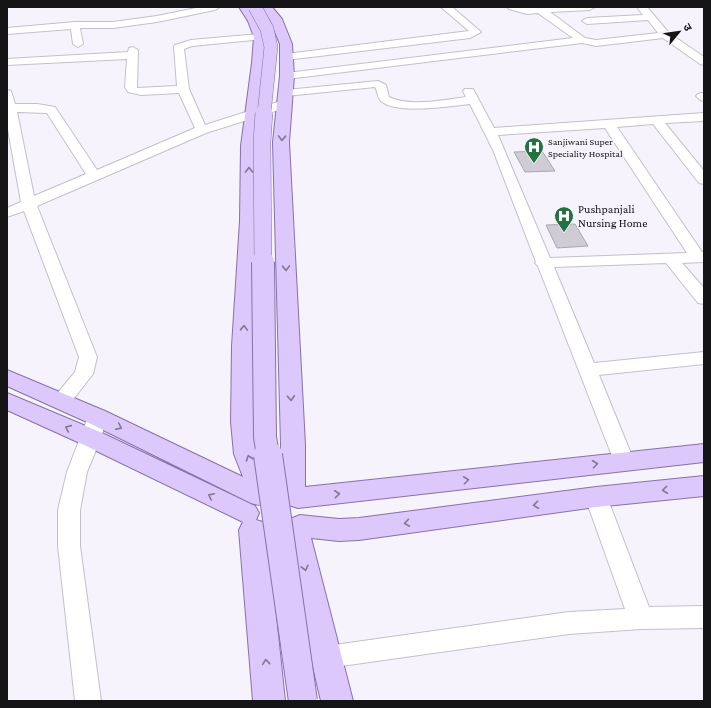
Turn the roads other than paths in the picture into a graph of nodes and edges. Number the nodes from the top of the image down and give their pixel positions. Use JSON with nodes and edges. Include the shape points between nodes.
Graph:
{"nodes":[{"id":1,"x":215,"y":7,"type":"edge"},
{"id":2,"x":245,"y":7,"type":"edge"},
{"id":3,"x":255,"y":7,"type":"edge"},
{"id":4,"x":266,"y":7,"type":"edge"},
{"id":5,"x":446,"y":7,"type":"edge"},
{"id":6,"x":512,"y":7,"type":"edge"},
{"id":7,"x":590,"y":7,"type":"edge"},
{"id":8,"x":642,"y":7,"type":"edge"},
{"id":9,"x":567,"y":8,"type":"junction"},
{"id":10,"x":540,"y":10,"type":"junction"},
{"id":11,"x":650,"y":17,"type":"junction"},
{"id":12,"x":587,"y":20,"type":"junction"},
{"id":13,"x":75,"y":25,"type":"junction"},
{"id":14,"x":7,"y":30,"type":"edge"},
{"id":15,"x":608,"y":34,"type":"dead end"},
{"id":16,"x":665,"y":35,"type":"junction"},
{"id":17,"x":260,"y":37,"type":"junction"},
{"id":18,"x":577,"y":37,"type":"junction"},
{"id":19,"x":619,"y":41,"type":"junction"},
{"id":20,"x":78,"y":44,"type":"dead end"},
{"id":21,"x":698,"y":47,"type":"dead end"},
{"id":22,"x":685,"y":48,"type":"junction"},
{"id":23,"x":7,"y":62,"type":"edge"},
{"id":24,"x":704,"y":62,"type":"edge"},
{"id":25,"x":286,"y":83,"type":"junction"},
{"id":26,"x":183,"y":89,"type":"junction"},
{"id":27,"x":8,"y":100,"type":"edge"},
{"id":28,"x":254,"y":114,"type":"junction"},
{"id":29,"x":704,"y":117,"type":"edge"},
{"id":30,"x":657,"y":121,"type":"junction"},
{"id":31,"x":609,"y":124,"type":"junction"},
{"id":32,"x":202,"y":130,"type":"junction"},
{"id":33,"x":490,"y":132,"type":"junction"},
{"id":34,"x":11,"y":134,"type":"edge"},
{"id":35,"x":94,"y":176,"type":"junction"},
{"id":36,"x":704,"y":180,"type":"edge"},
{"id":37,"x":284,"y":196,"type":"junction"},
{"id":38,"x":249,"y":199,"type":"junction"},
{"id":39,"x":29,"y":204,"type":"junction"},
{"id":40,"x":7,"y":213,"type":"edge"},
{"id":41,"x":701,"y":257,"type":"edge"},
{"id":42,"x":670,"y":258,"type":"junction"},
{"id":43,"x":543,"y":263,"type":"junction"},
{"id":44,"x":704,"y":299,"type":"edge"},
{"id":45,"x":704,"y":358,"type":"edge"},
{"id":46,"x":587,"y":370,"type":"junction"},
{"id":47,"x":7,"y":377,"type":"edge"},
{"id":48,"x":7,"y":401,"type":"edge"},
{"id":49,"x":61,"y":401,"type":"junction"},
{"id":50,"x":94,"y":428,"type":"junction"},
{"id":51,"x":704,"y":453,"type":"edge"},
{"id":52,"x":624,"y":461,"type":"junction"},
{"id":53,"x":704,"y":486,"type":"edge"},
{"id":54,"x":295,"y":496,"type":"junction"},
{"id":55,"x":596,"y":497,"type":"junction"},
{"id":56,"x":255,"y":508,"type":"junction"},
{"id":57,"x":297,"y":528,"type":"junction"},
{"id":58,"x":641,"y":618,"type":"junction"},
{"id":59,"x":704,"y":618,"type":"edge"},
{"id":60,"x":327,"y":657,"type":"junction"},
{"id":61,"x":88,"y":701,"type":"edge"},
{"id":62,"x":269,"y":701,"type":"edge"},
{"id":63,"x":303,"y":701,"type":"edge"},
{"id":64,"x":337,"y":701,"type":"edge"}],
"edges":[{"from":1,"to":13,"type":"street","via":[[113,25]]},
{"from":2,"to":17,"type":"main road"},
{"from":3,"to":63,"type":"main road","bridge":true,"via":[[267,30],[271,47],[262,142],[265,437]]},
{"from":4,"to":25,"type":"main road","via":[[276,19],[286,44]]},
{"from":5,"to":25,"type":"street","via":[[476,32]]},
{"from":6,"to":10,"type":"street","via":[[521,10]]},
{"from":7,"to":9,"type":"street"},
{"from":8,"to":11,"type":"street"},
{"from":9,"to":10,"type":"street"},
{"from":9,"to":12,"type":"street"},
{"from":10,"to":18,"type":"street"},
{"from":11,"to":12,"type":"street"},
{"from":11,"to":16,"type":"street"},
{"from":12,"to":18,"type":"street","via":[[602,30]]},
{"from":13,"to":14,"type":"street"},
{"from":13,"to":20,"type":"street"},
{"from":15,"to":19,"type":"street"},
{"from":16,"to":19,"type":"street"},
{"from":16,"to":22,"type":"street"},
{"from":17,"to":26,"type":"street","via":[[181,45],[179,47]]},
{"from":17,"to":28,"type":"main road"},
{"from":18,"to":19,"type":"street","via":[[592,44]]},
{"from":18,"to":25,"type":"street"},
{"from":21,"to":22,"type":"street"},
{"from":22,"to":24,"type":"street"},
{"from":23,"to":26,"type":"street","via":[[133,52],[132,90],[141,92]]},
{"from":25,"to":28,"type":"street"},
{"from":25,"to":33,"type":"street","via":[[378,84],[382,87],[386,100],[400,104],[421,105],[471,96]]},
{"from":25,"to":37,"type":"main road","one_way":true,"via":[[281,142]]},
{"from":26,"to":32,"type":"street"},
{"from":27,"to":34,"type":"street"},
{"from":27,"to":35,"type":"street","via":[[52,110]]},
{"from":28,"to":32,"type":"street"},
{"from":38,"to":28,"type":"main road","one_way":true,"via":[[249,146]]},
{"from":29,"to":30,"type":"street"},
{"from":30,"to":31,"type":"street"},
{"from":30,"to":36,"type":"street"},
{"from":31,"to":33,"type":"street"},
{"from":31,"to":41,"type":"street"},
{"from":32,"to":35,"type":"street"},
{"from":33,"to":43,"type":"street"},
{"from":34,"to":39,"type":"street"},
{"from":35,"to":39,"type":"street"},
{"from":37,"to":38,"type":"main road"},
{"from":37,"to":54,"type":"main road","one_way":true},
{"from":56,"to":38,"type":"main road","one_way":true,"via":[[243,422],[243,346]]},
{"from":39,"to":40,"type":"street"},
{"from":39,"to":49,"type":"street","via":[[88,357],[84,374]]},
{"from":41,"to":42,"type":"street"},
{"from":42,"to":43,"type":"street"},
{"from":42,"to":44,"type":"street"},
{"from":43,"to":46,"type":"street"},
{"from":45,"to":46,"type":"street"},
{"from":46,"to":52,"type":"street"},
{"from":47,"to":49,"type":"main road"},
{"from":50,"to":48,"type":"main road","one_way":true},
{"from":49,"to":50,"type":"main road"},
{"from":50,"to":56,"type":"main road"},
{"from":50,"to":61,"type":"street","via":[[76,472],[69,510],[68,546]]},
{"from":51,"to":52,"type":"main road"},
{"from":54,"to":52,"type":"main road","one_way":true,"via":[[409,487]]},
{"from":53,"to":55,"type":"main road","one_way":true},
{"from":54,"to":56,"type":"main road","via":[[278,491]]},
{"from":54,"to":57,"type":"main road","via":[[302,503],[305,514]]},
{"from":55,"to":57,"type":"main road","one_way":true,"via":[[359,529]]},
{"from":55,"to":58,"type":"street"},
{"from":56,"to":57,"type":"main road","via":[[258,534],[281,536]]},
{"from":62,"to":56,"type":"main road","one_way":true},
{"from":57,"to":60,"type":"main road","one_way":true},
{"from":58,"to":59,"type":"street"},
{"from":58,"to":60,"type":"street","via":[[569,623]]},
{"from":60,"to":64,"type":"main road"}]}
